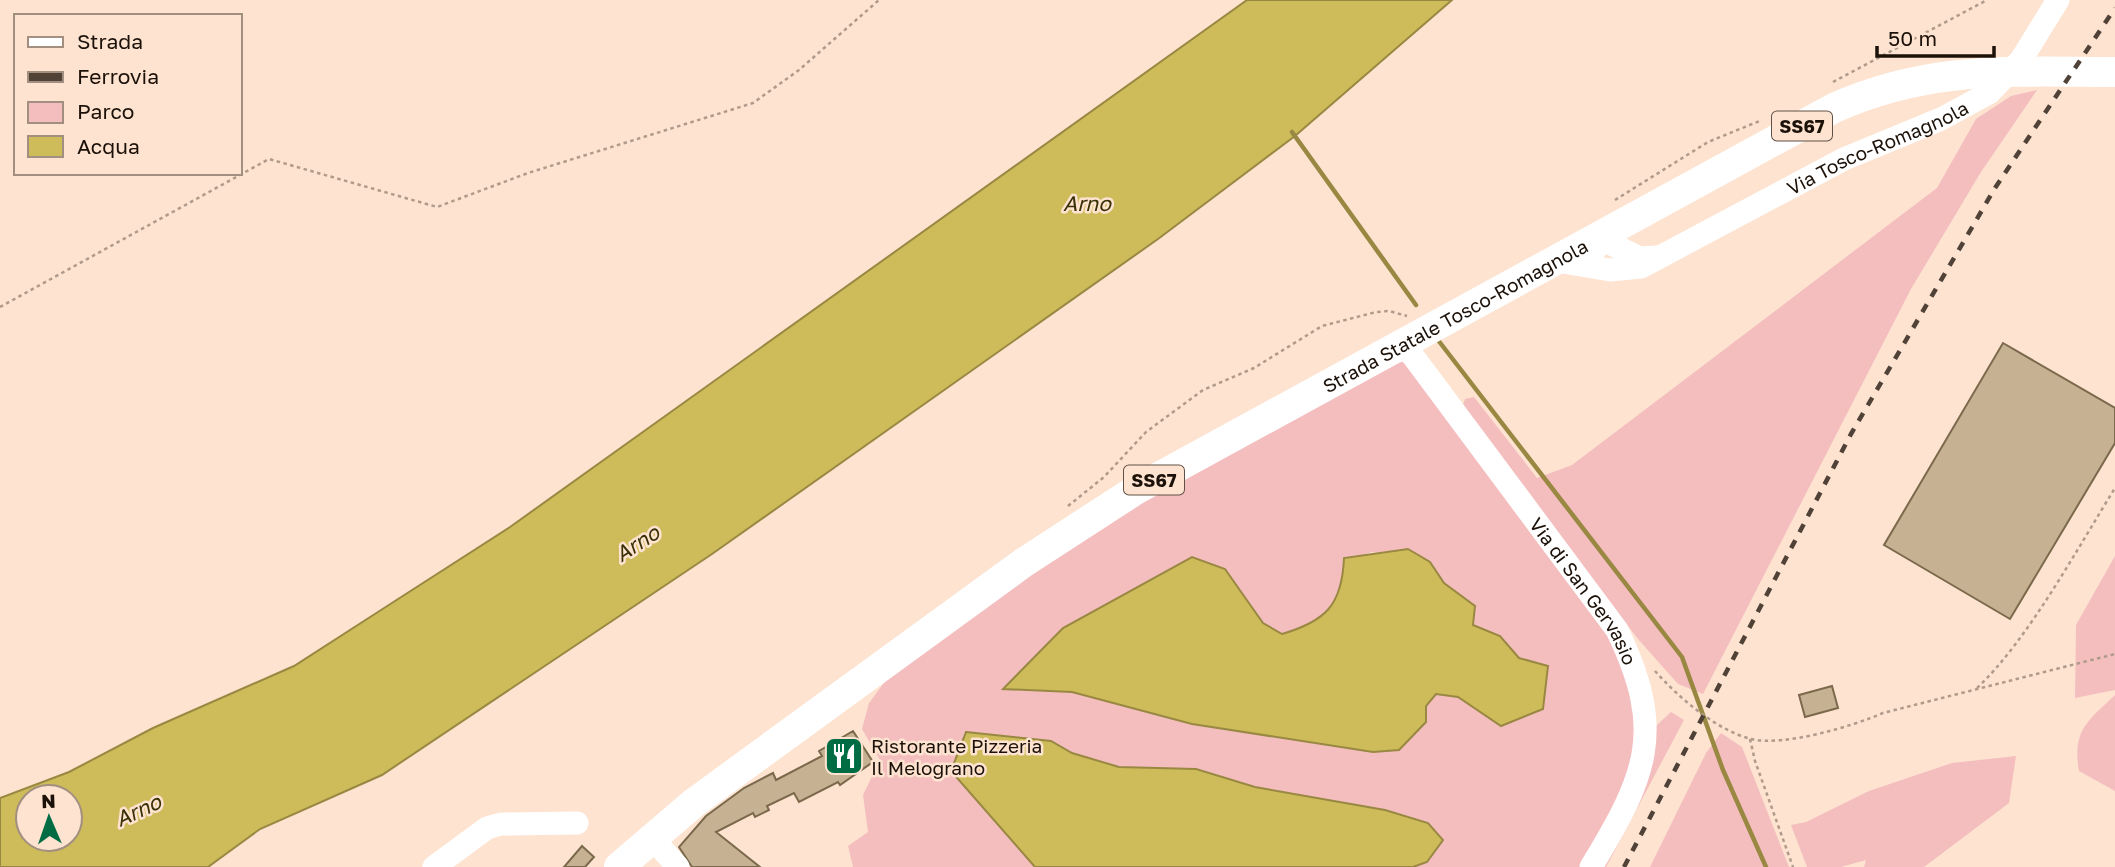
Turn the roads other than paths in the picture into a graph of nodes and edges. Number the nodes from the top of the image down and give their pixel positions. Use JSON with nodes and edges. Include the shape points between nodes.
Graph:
{"nodes":[{"id":1,"x":2058,"y":0,"type":"edge"},
{"id":2,"x":2115,"y":72,"type":"edge"},
{"id":3,"x":1637,"y":217,"type":"junction"},
{"id":4,"x":1599,"y":238,"type":"junction"},
{"id":5,"x":1629,"y":251,"type":"junction"},
{"id":6,"x":1661,"y":257,"type":"junction"},
{"id":7,"x":1557,"y":261,"type":"junction"},
{"id":8,"x":1610,"y":270,"type":"junction"},
{"id":9,"x":1407,"y":331,"type":"junction"},
{"id":10,"x":577,"y":823,"type":"dead end"},
{"id":11,"x":652,"y":838,"type":"junction"},
{"id":12,"x":434,"y":867,"type":"edge"},
{"id":13,"x":619,"y":867,"type":"edge"},
{"id":14,"x":678,"y":867,"type":"edge"},
{"id":15,"x":1591,"y":867,"type":"edge"}],
"edges":[{"from":1,"to":6,"type":"street","name":"Via Tosco-Romagnola","via":[[2021,60],[1982,97],[1844,159]]},
{"from":2,"to":3,"type":"main road","name":"Strada Statale Tosco-Romagnola","number":"SS67","via":[[1980,72],[1917,79],[1858,98]]},
{"from":3,"to":4,"type":"main road","name":"Strada Statale Tosco-Romagnola","number":"SS67"},
{"from":3,"to":5,"type":"street","via":[[1628,231]]},
{"from":4,"to":5,"type":"street"},
{"from":4,"to":7,"type":"main road","name":"Strada Statale Tosco-Romagnola","number":"SS67"},
{"from":4,"to":8,"type":"street","via":[[1596,258]]},
{"from":5,"to":6,"type":"street","via":[[1640,258]]},
{"from":6,"to":8,"type":"street","name":"Via Tosco-Romagnola","via":[[1641,267]]},
{"from":7,"to":8,"type":"street","name":"Via Tosco-Romagnola"},
{"from":7,"to":9,"type":"main road","name":"Strada Statale Tosco-Romagnola","number":"SS67"},
{"from":9,"to":11,"type":"main road","name":"Strada Statale Tosco-Romagnola","number":"SS67","via":[[1138,489],[1024,563]]},
{"from":9,"to":15,"type":"street","name":"Via di San Gervasio","via":[[1618,630],[1639,676],[1646,712],[1644,754],[1626,805]]},
{"from":10,"to":12,"type":"street","via":[[487,828]]},
{"from":11,"to":13,"type":"main road","name":"Strada Statale Tosco-Romagnola"},
{"from":11,"to":14,"type":"street"}]}
